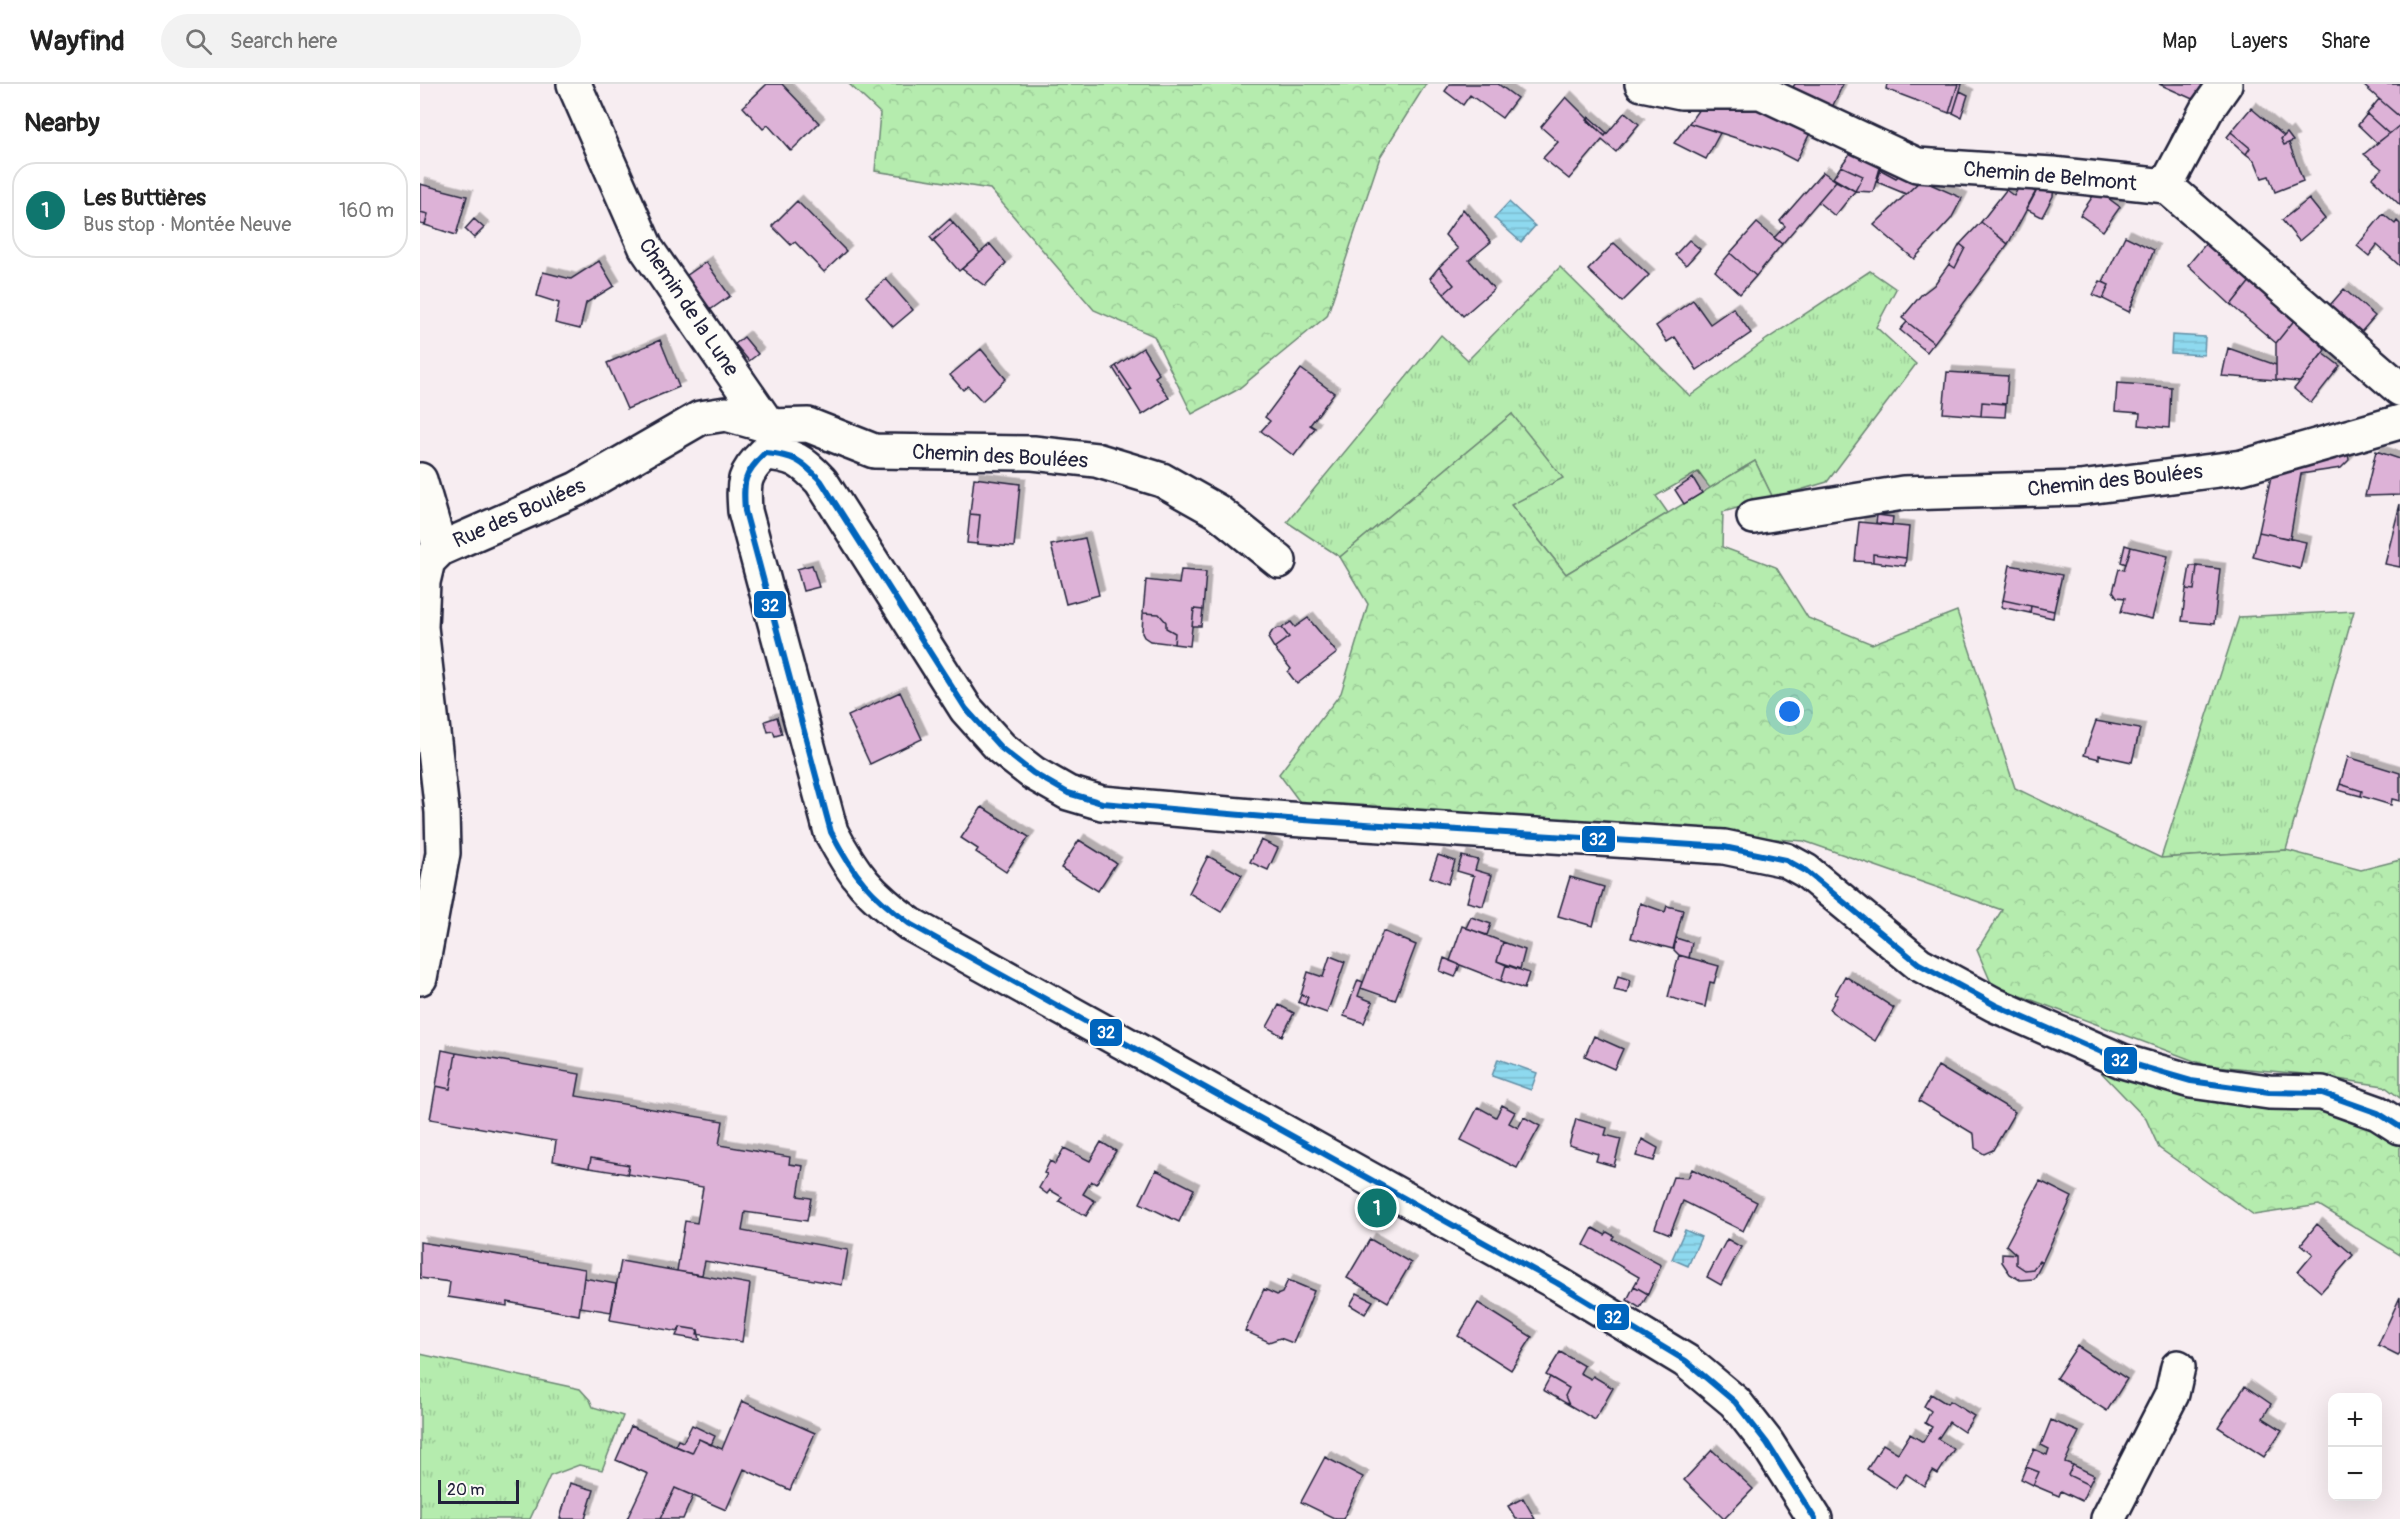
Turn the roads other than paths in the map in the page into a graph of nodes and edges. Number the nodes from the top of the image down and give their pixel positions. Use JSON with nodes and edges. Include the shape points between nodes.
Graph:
{"nodes":[{"id":1,"x":574,"y":84,"type":"edge"},
{"id":2,"x":1642,"y":84,"type":"edge"},
{"id":3,"x":2225,"y":84,"type":"edge"},
{"id":4,"x":2166,"y":186,"type":"junction"},
{"id":5,"x":2400,"y":389,"type":"edge"},
{"id":6,"x":2400,"y":422,"type":"edge"},
{"id":7,"x":770,"y":426,"type":"junction"},
{"id":8,"x":785,"y":454,"type":"junction"},
{"id":9,"x":420,"y":480,"type":"edge"},
{"id":10,"x":1754,"y":518,"type":"dead end"},
{"id":11,"x":440,"y":549,"type":"junction"},
{"id":12,"x":1279,"y":561,"type":"dead end"},
{"id":13,"x":420,"y":978,"type":"edge"},
{"id":14,"x":2400,"y":1127,"type":"edge"},
{"id":15,"x":2178,"y":1367,"type":"dead end"},
{"id":16,"x":1815,"y":1519,"type":"edge"},
{"id":17,"x":2108,"y":1519,"type":"edge"}],
"edges":[{"from":1,"to":7,"type":"street","name":"Chemin de la Lune","via":[[646,248]]},
{"from":2,"to":4,"type":"street","name":"Chemin de Belmont","via":[[1681,92],[1761,92],[1917,165]]},
{"from":3,"to":4,"type":"street"},
{"from":4,"to":5,"type":"street","name":"Chemin de Belmont"},
{"from":6,"to":10,"type":"street","name":"Chemin des Boulées","via":[[2242,467],[2080,488],[1903,493]]},
{"from":7,"to":8,"type":"street"},
{"from":7,"to":11,"type":"street","name":"Rue des Boulées","via":[[726,414],[700,418],[577,489]]},
{"from":7,"to":12,"type":"street","name":"Chemin des Boulées","via":[[808,425],[874,452],[1033,453],[1096,460],[1162,480],[1217,511]]},
{"from":8,"to":14,"type":"street","via":[[804,463],[821,481],[966,709],[1001,748],[1068,793],[1102,803],[1288,819],[1724,847],[1786,860],[1806,871],[1919,964],[1995,1005],[2122,1061],[2191,1081],[2268,1092],[2322,1093],[2378,1113]]},
{"from":8,"to":16,"type":"street","via":[[765,453],[749,468],[743,486],[745,511],[831,832],[850,869],[876,899],[910,924],[1557,1282],[1686,1361],[1735,1402],[1767,1443]]},
{"from":9,"to":11,"type":"street"},
{"from":11,"to":13,"type":"street","name":"Rue des Boulées","via":[[428,561],[421,627],[443,853]]},
{"from":15,"to":17,"type":"street","via":[[2172,1394]]}]}
